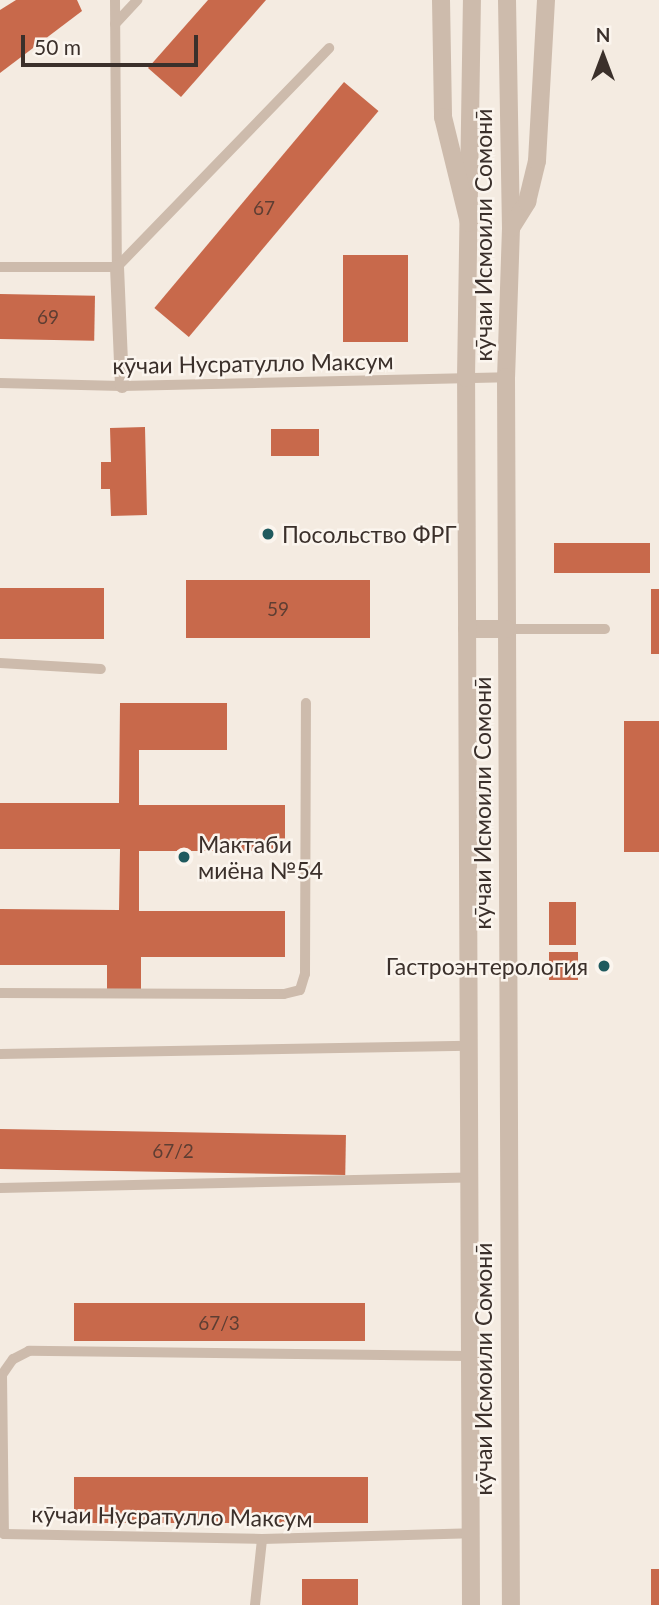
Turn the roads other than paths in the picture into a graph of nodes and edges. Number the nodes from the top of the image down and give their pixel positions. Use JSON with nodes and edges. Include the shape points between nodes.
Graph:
{"nodes":[{"id":1,"x":115,"y":0,"type":"edge"},
{"id":2,"x":137,"y":0,"type":"edge"},
{"id":3,"x":441,"y":0,"type":"edge"},
{"id":4,"x":472,"y":0,"type":"edge"},
{"id":5,"x":507,"y":0,"type":"edge"},
{"id":6,"x":546,"y":0,"type":"edge"},
{"id":7,"x":115,"y":23,"type":"junction"},
{"id":8,"x":329,"y":48,"type":"dead end"},
{"id":9,"x":469,"y":223,"type":"junction"},
{"id":10,"x":511,"y":228,"type":"junction"},
{"id":11,"x":0,"y":267,"type":"edge"},
{"id":12,"x":117,"y":267,"type":"junction"},
{"id":13,"x":506,"y":377,"type":"junction"},
{"id":14,"x":466,"y":378,"type":"junction"},
{"id":15,"x":0,"y":383,"type":"edge"},
{"id":16,"x":122,"y":386,"type":"junction"},
{"id":17,"x":467,"y":629,"type":"junction"},
{"id":18,"x":506,"y":629,"type":"junction"},
{"id":19,"x":605,"y":629,"type":"dead end"},
{"id":20,"x":0,"y":663,"type":"edge"},
{"id":21,"x":102,"y":668,"type":"dead end"},
{"id":22,"x":306,"y":703,"type":"dead end"},
{"id":23,"x":0,"y":993,"type":"edge"},
{"id":24,"x":468,"y":1046,"type":"junction"},
{"id":25,"x":0,"y":1054,"type":"edge"},
{"id":26,"x":467,"y":1177,"type":"junction"},
{"id":27,"x":0,"y":1188,"type":"edge"},
{"id":28,"x":468,"y":1356,"type":"junction"},
{"id":29,"x":471,"y":1533,"type":"junction"},
{"id":30,"x":2,"y":1534,"type":"edge"},
{"id":31,"x":262,"y":1539,"type":"junction"},
{"id":32,"x":255,"y":1605,"type":"edge"},
{"id":33,"x":471,"y":1605,"type":"edge"},
{"id":34,"x":511,"y":1605,"type":"edge"}],
"edges":[{"from":1,"to":7,"type":"lane"},
{"from":2,"to":7,"type":"lane"},
{"from":3,"to":9,"type":"street","via":[[443,117]]},
{"from":4,"to":9,"type":"street","name":"кӯчаи Исмоили Сомонӣ"},
{"from":5,"to":10,"type":"street","name":"кӯчаи Исмоили Сомонӣ"},
{"from":6,"to":10,"type":"street","via":[[537,161],[527,202]]},
{"from":7,"to":12,"type":"lane"},
{"from":8,"to":12,"type":"lane"},
{"from":9,"to":14,"type":"street","name":"кӯчаи Исмоили Сомонӣ"},
{"from":10,"to":13,"type":"street","name":"кӯчаи Исмоили Сомонӣ"},
{"from":11,"to":12,"type":"lane"},
{"from":12,"to":16,"type":"street"},
{"from":13,"to":14,"type":"lane","name":"кӯчаи Нусратулло Максум"},
{"from":13,"to":18,"type":"street","name":"кӯчаи Исмоили Сомонӣ"},
{"from":14,"to":16,"type":"lane","name":"кӯчаи Нусратулло Максум"},
{"from":14,"to":17,"type":"street","name":"кӯчаи Исмоили Сомонӣ"},
{"from":15,"to":16,"type":"lane","name":"кӯчаи Нусратулло Максум"},
{"from":17,"to":18,"type":"street"},
{"from":17,"to":24,"type":"street","name":"кӯчаи Исмоили Сомонӣ"},
{"from":18,"to":19,"type":"lane"},
{"from":18,"to":34,"type":"street","name":"кӯчаи Исмоили Сомонӣ"},
{"from":20,"to":21,"type":"lane"},
{"from":22,"to":23,"type":"lane","via":[[305,974],[300,990],[284,994]]},
{"from":24,"to":25,"type":"lane"},
{"from":24,"to":26,"type":"street","name":"кӯчаи Исмоили Сомонӣ"},
{"from":26,"to":27,"type":"lane"},
{"from":26,"to":28,"type":"street","name":"кӯчаи Исмоили Сомонӣ"},
{"from":28,"to":29,"type":"street","name":"кӯчаи Исмоили Сомонӣ"},
{"from":28,"to":30,"type":"lane","name":"кӯчаи Нусратулло Максум","via":[[29,1351],[13,1359],[2,1375]]},
{"from":29,"to":31,"type":"lane","name":"кӯчаи Нусратулло Максум"},
{"from":29,"to":33,"type":"street","name":"кӯчаи Исмоили Сомонӣ"},
{"from":30,"to":31,"type":"lane","name":"кӯчаи Нусратулло Максум"},
{"from":31,"to":32,"type":"lane","name":"кӯчаи Нусратулло Максум"}]}
